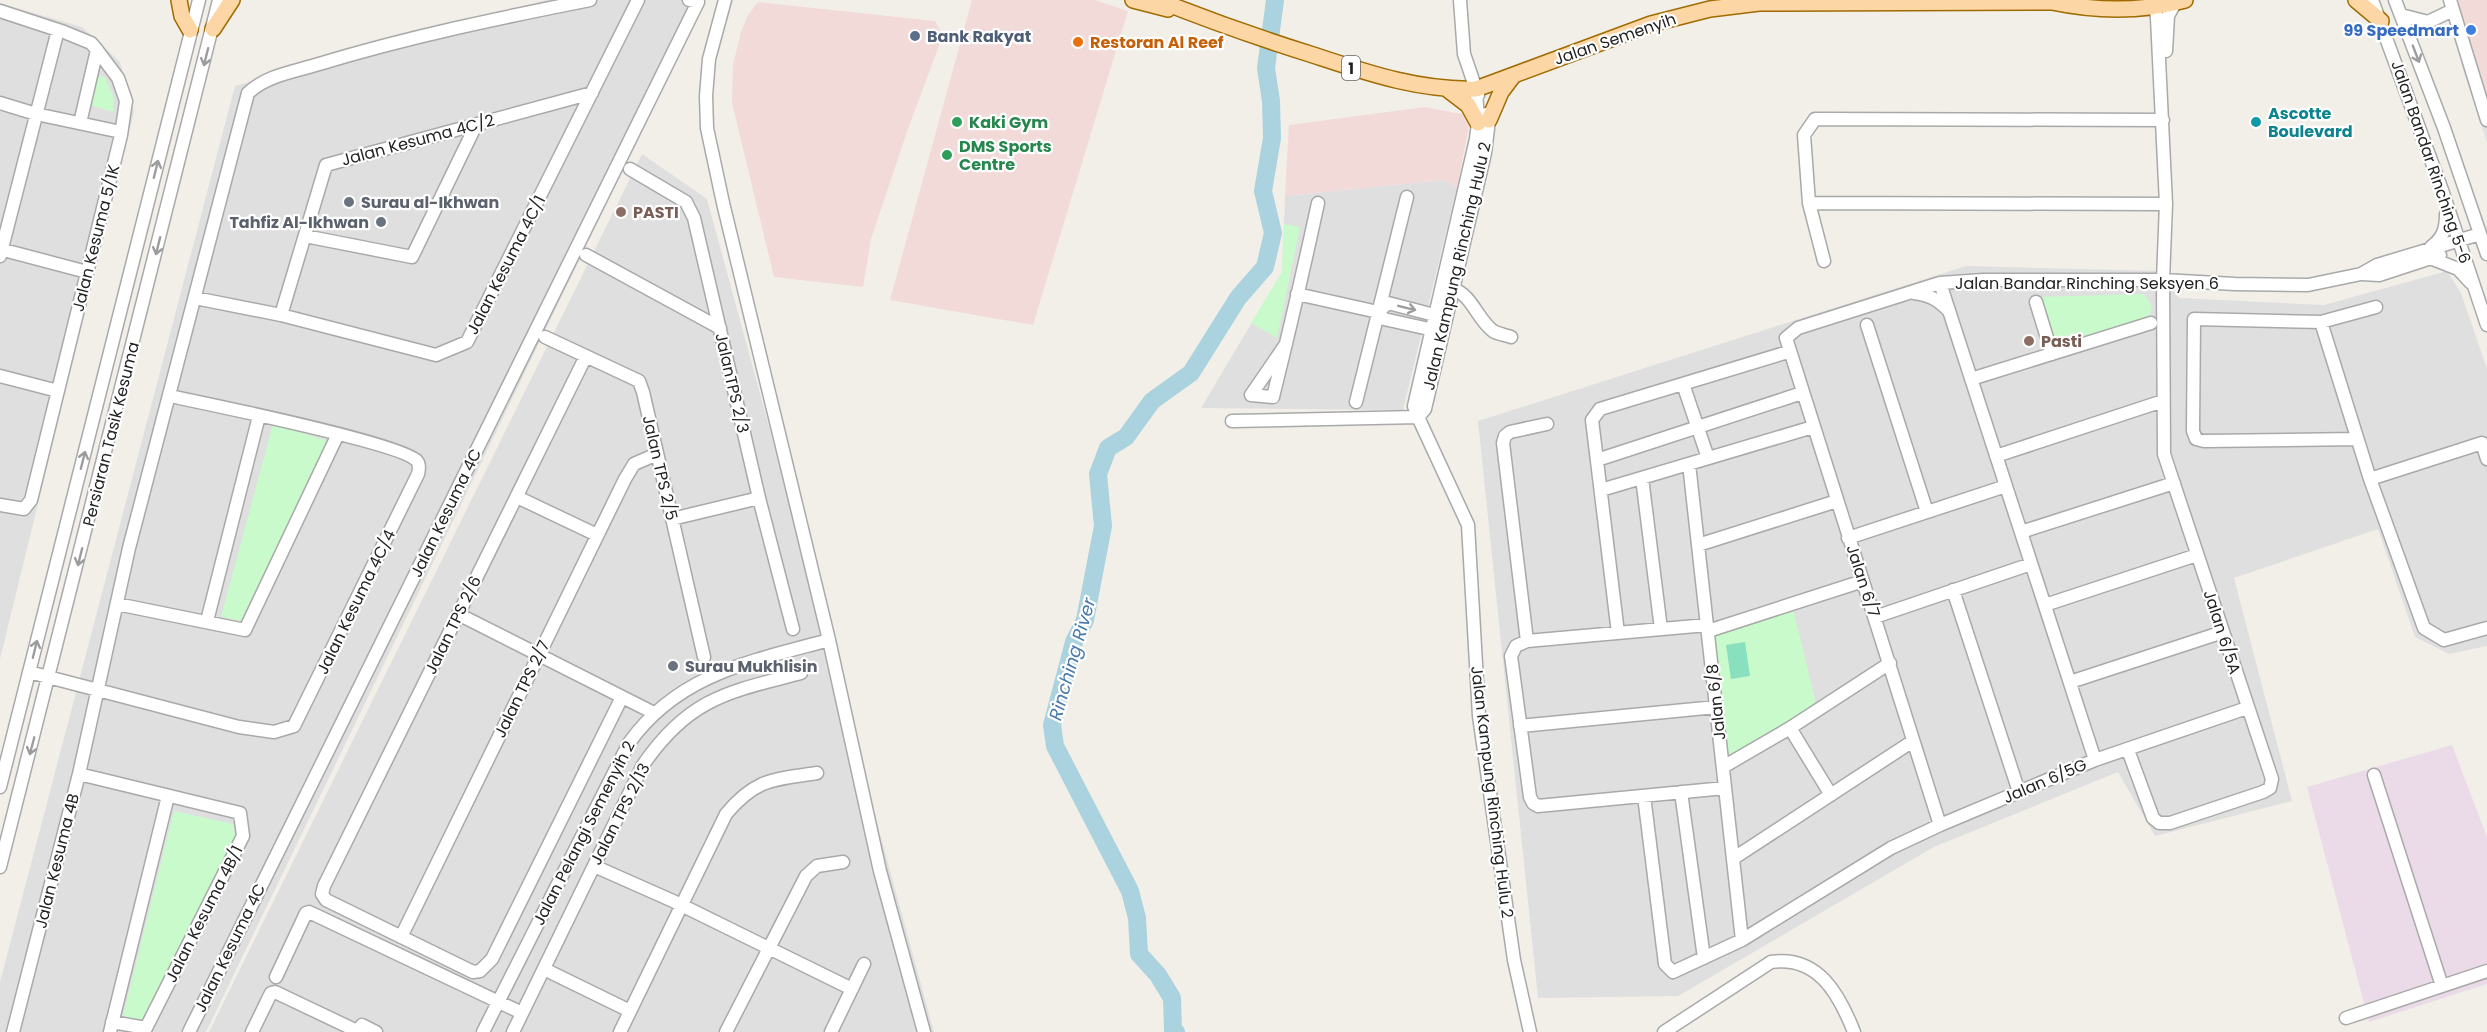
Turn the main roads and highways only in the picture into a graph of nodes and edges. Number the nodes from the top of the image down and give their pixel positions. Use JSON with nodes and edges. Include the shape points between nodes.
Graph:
{"nodes":[{"id":1,"x":179,"y":0,"type":"edge"},
{"id":2,"x":232,"y":0,"type":"edge"},
{"id":3,"x":1133,"y":0,"type":"edge"},
{"id":4,"x":1158,"y":0,"type":"edge"},
{"id":5,"x":2356,"y":0,"type":"edge"},
{"id":6,"x":2054,"y":1,"type":"edge"},
{"id":7,"x":2180,"y":1,"type":"edge"},
{"id":8,"x":1850,"y":2,"type":"edge"},
{"id":9,"x":1206,"y":19,"type":"junction"},
{"id":10,"x":2381,"y":21,"type":"road end"},
{"id":11,"x":213,"y":29,"type":"road end"},
{"id":12,"x":190,"y":30,"type":"road end"},
{"id":13,"x":1537,"y":66,"type":"junction"},
{"id":14,"x":1513,"y":76,"type":"junction"},
{"id":15,"x":1423,"y":86,"type":"junction"},
{"id":16,"x":1474,"y":86,"type":"junction"},
{"id":17,"x":1447,"y":89,"type":"junction"}],
"edges":[{"from":1,"to":12,"type":"main road"},
{"from":2,"to":11,"type":"main road"},
{"from":3,"to":9,"type":"main road"},
{"from":4,"to":9,"type":"main road","name":"Jalan Semenyih","number":"1"},
{"from":5,"to":10,"type":"main road"},
{"from":6,"to":7,"type":"main road","name":"Jalan Semenyih","number":"1","via":[[2088,9]]},
{"from":6,"to":8,"type":"main road","name":"Jalan Semenyih","number":"1"},
{"from":8,"to":13,"type":"main road","name":"Jalan Semenyih","number":"1","via":[[1759,3],[1710,9],[1651,24]]},
{"from":9,"to":15,"type":"main road","name":"Jalan Semenyih","number":"1","via":[[1378,76]]},
{"from":13,"to":14,"type":"main road","name":"Jalan Semenyih","number":"1"},
{"from":13,"to":16,"type":"main road","name":"Jalan Semenyih","number":"1"},
{"from":14,"to":16,"type":"main road","name":"Jalan Semenyih","number":"1"},
{"from":14,"to":17,"type":"main road","via":[[1484,122]]},
{"from":15,"to":16,"type":"main road","name":"Jalan Semenyih","number":"1"},
{"from":15,"to":17,"type":"main road","name":"Jalan Semenyih","number":"1"},
{"from":16,"to":17,"type":"main road","name":"Jalan Semenyih","number":"1"}]}
